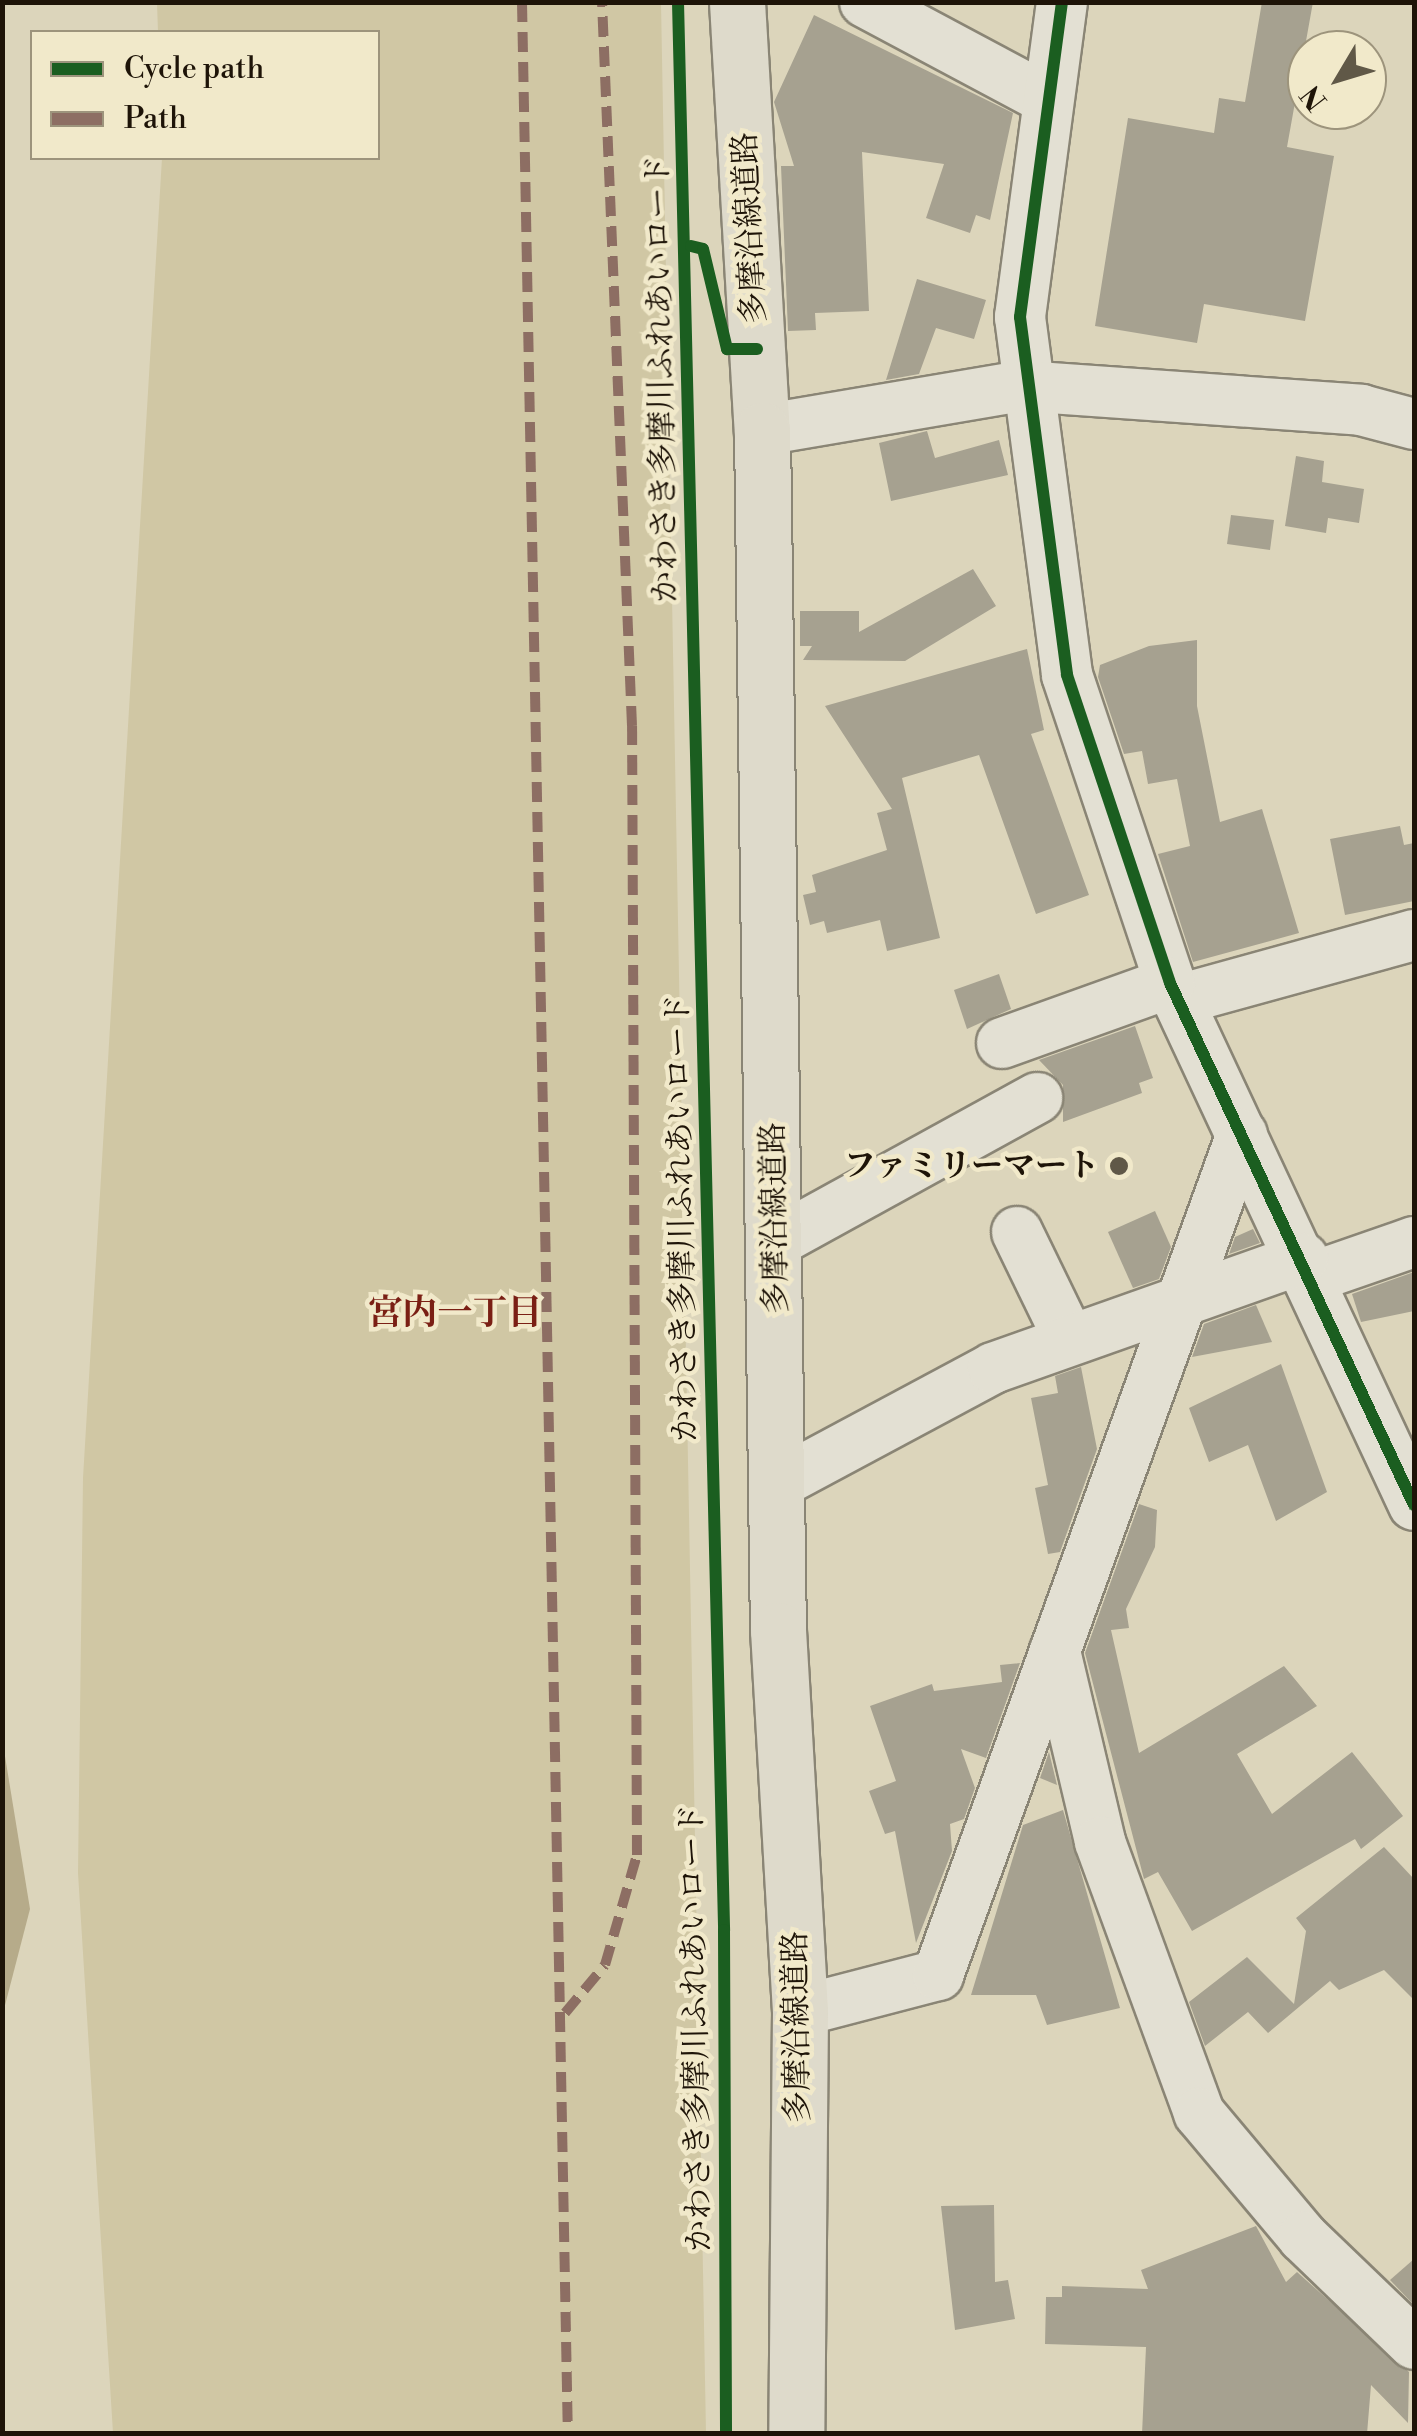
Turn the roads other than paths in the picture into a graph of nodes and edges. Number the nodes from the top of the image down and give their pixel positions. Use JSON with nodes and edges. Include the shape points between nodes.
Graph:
{"nodes":[{"id":1,"x":737,"y":2,"type":"edge"},
{"id":2,"x":865,"y":2,"type":"edge"},
{"id":3,"x":1062,"y":2,"type":"edge"},
{"id":4,"x":1047,"y":99,"type":"junction"},
{"id":5,"x":1022,"y":386,"type":"junction"},
{"id":6,"x":1414,"y":424,"type":"edge"},
{"id":7,"x":762,"y":430,"type":"junction"},
{"id":8,"x":1414,"y":935,"type":"edge"},
{"id":9,"x":1174,"y":992,"type":"junction"},
{"id":10,"x":1002,"y":1043,"type":"dead end"},
{"id":11,"x":1037,"y":1098,"type":"dead end"},
{"id":12,"x":1242,"y":1134,"type":"junction"},
{"id":13,"x":1017,"y":1232,"type":"dead end"},
{"id":14,"x":777,"y":1241,"type":"junction"},
{"id":15,"x":1414,"y":1242,"type":"edge"},
{"id":16,"x":1308,"y":1268,"type":"junction"},
{"id":17,"x":1180,"y":1306,"type":"junction"},
{"id":18,"x":1068,"y":1339,"type":"junction"},
{"id":19,"x":777,"y":1484,"type":"junction"},
{"id":20,"x":1414,"y":1505,"type":"edge"},
{"id":21,"x":1055,"y":1651,"type":"junction"},
{"id":22,"x":800,"y":2012,"type":"junction"},
{"id":23,"x":1414,"y":2344,"type":"edge"},
{"id":24,"x":796,"y":2434,"type":"edge"}],
"edges":[{"from":1,"to":7,"type":"main road","name":"多摩沿線道路"},
{"from":2,"to":4,"type":"street"},
{"from":3,"to":4,"type":"street"},
{"from":4,"to":5,"type":"street","via":[[1020,317]]},
{"from":5,"to":6,"type":"street","via":[[1361,410]]},
{"from":5,"to":7,"type":"street"},
{"from":5,"to":9,"type":"street","via":[[1078,721]]},
{"from":7,"to":14,"type":"main road","name":"多摩沿線道路"},
{"from":8,"to":9,"type":"street"},
{"from":9,"to":10,"type":"street"},
{"from":9,"to":12,"type":"street"},
{"from":11,"to":14,"type":"street"},
{"from":12,"to":16,"type":"street"},
{"from":12,"to":17,"type":"street"},
{"from":13,"to":18,"type":"street"},
{"from":14,"to":19,"type":"main road","name":"多摩沿線道路"},
{"from":15,"to":16,"type":"street"},
{"from":16,"to":17,"type":"street"},
{"from":16,"to":20,"type":"street"},
{"from":17,"to":18,"type":"street"},
{"from":17,"to":21,"type":"street"},
{"from":18,"to":19,"type":"street","via":[[977,1376]]},
{"from":19,"to":22,"type":"main road","name":"多摩沿線道路"},
{"from":21,"to":22,"type":"street","via":[[938,1975]]},
{"from":21,"to":23,"type":"street","via":[[1100,1842],[1158,2018],[1198,2112],[1244,2170]]},
{"from":22,"to":24,"type":"main road","name":"多摩沿線道路"}]}
